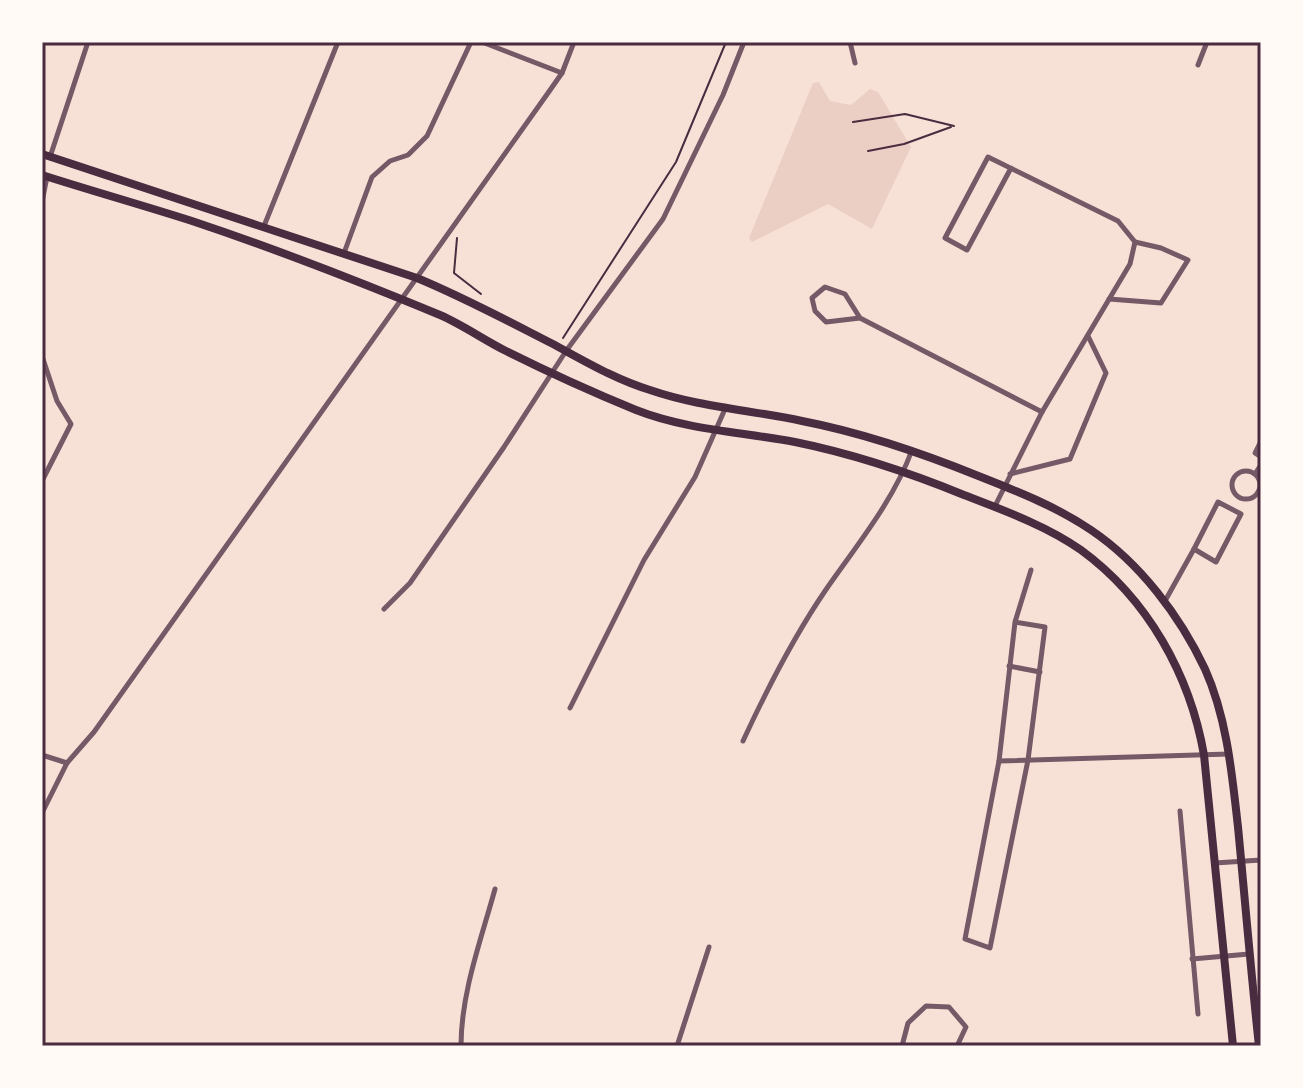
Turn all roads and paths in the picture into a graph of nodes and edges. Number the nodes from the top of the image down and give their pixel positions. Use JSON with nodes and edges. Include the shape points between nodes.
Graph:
{"nodes":[{"id":1,"x":88,"y":42,"type":"edge"},
{"id":2,"x":338,"y":42,"type":"edge"},
{"id":3,"x":471,"y":42,"type":"edge"},
{"id":4,"x":482,"y":42,"type":"edge"},
{"id":5,"x":574,"y":42,"type":"edge"},
{"id":6,"x":726,"y":42,"type":"edge"},
{"id":7,"x":744,"y":42,"type":"edge"},
{"id":8,"x":850,"y":42,"type":"edge"},
{"id":9,"x":1207,"y":42,"type":"edge"},
{"id":10,"x":855,"y":63,"type":"dead end"},
{"id":11,"x":1198,"y":65,"type":"dead end"},
{"id":12,"x":562,"y":73,"type":"junction"},
{"id":13,"x":853,"y":122,"type":"dead end"},
{"id":14,"x":868,"y":151,"type":"dead end"},
{"id":15,"x":46,"y":156,"type":"edge"},
{"id":16,"x":1011,"y":168,"type":"junction"},
{"id":17,"x":44,"y":176,"type":"edge"},
{"id":18,"x":42,"y":202,"type":"edge"},
{"id":19,"x":263,"y":227,"type":"junction"},
{"id":20,"x":457,"y":238,"type":"dead end"},
{"id":21,"x":1135,"y":242,"type":"junction"},
{"id":22,"x":344,"y":254,"type":"junction"},
{"id":23,"x":417,"y":278,"type":"junction"},
{"id":24,"x":402,"y":299,"type":"junction"},
{"id":25,"x":485,"y":299,"type":"dead end"},
{"id":26,"x":1109,"y":299,"type":"junction"},
{"id":27,"x":860,"y":318,"type":"junction"},
{"id":28,"x":1087,"y":335,"type":"junction"},
{"id":29,"x":562,"y":339,"type":"dead end"},
{"id":30,"x":566,"y":351,"type":"junction"},
{"id":31,"x":42,"y":356,"type":"edge"},
{"id":32,"x":554,"y":372,"type":"junction"},
{"id":33,"x":725,"y":409,"type":"junction"},
{"id":34,"x":1042,"y":412,"type":"junction"},
{"id":35,"x":717,"y":430,"type":"junction"},
{"id":36,"x":1261,"y":441,"type":"edge"},
{"id":37,"x":912,"y":449,"type":"junction"},
{"id":38,"x":1261,"y":457,"type":"edge"},
{"id":39,"x":1261,"y":465,"type":"edge"},
{"id":40,"x":904,"y":471,"type":"junction"},
{"id":41,"x":1010,"y":474,"type":"junction"},
{"id":42,"x":1255,"y":474,"type":"junction"},
{"id":43,"x":42,"y":481,"type":"edge"},
{"id":44,"x":1004,"y":486,"type":"junction"},
{"id":45,"x":1238,"y":498,"type":"junction"},
{"id":46,"x":994,"y":507,"type":"junction"},
{"id":47,"x":1229,"y":508,"type":"junction"},
{"id":48,"x":1194,"y":549,"type":"junction"},
{"id":49,"x":1031,"y":570,"type":"dead end"},
{"id":50,"x":1164,"y":602,"type":"junction"},
{"id":51,"x":384,"y":609,"type":"dead end"},
{"id":52,"x":1015,"y":622,"type":"junction"},
{"id":53,"x":1009,"y":666,"type":"junction"},
{"id":54,"x":1040,"y":672,"type":"junction"},
{"id":55,"x":570,"y":708,"type":"dead end"},
{"id":56,"x":743,"y":741,"type":"dead end"},
{"id":57,"x":1230,"y":754,"type":"junction"},
{"id":58,"x":42,"y":755,"type":"edge"},
{"id":59,"x":1204,"y":755,"type":"junction"},
{"id":60,"x":1028,"y":760,"type":"junction"},
{"id":61,"x":999,"y":761,"type":"junction"},
{"id":62,"x":67,"y":763,"type":"junction"},
{"id":63,"x":1180,"y":811,"type":"dead end"},
{"id":64,"x":42,"y":813,"type":"edge"},
{"id":65,"x":1261,"y":860,"type":"edge"},
{"id":66,"x":1241,"y":861,"type":"junction"},
{"id":67,"x":1215,"y":863,"type":"junction"},
{"id":68,"x":495,"y":889,"type":"dead end"},
{"id":69,"x":709,"y":947,"type":"dead end"},
{"id":70,"x":1249,"y":954,"type":"junction"},
{"id":71,"x":1223,"y":955,"type":"junction"},
{"id":72,"x":1192,"y":959,"type":"junction"},
{"id":73,"x":1198,"y":1014,"type":"dead end"},
{"id":74,"x":461,"y":1046,"type":"edge"},
{"id":75,"x":677,"y":1046,"type":"edge"},
{"id":76,"x":902,"y":1046,"type":"edge"},
{"id":77,"x":957,"y":1046,"type":"edge"},
{"id":78,"x":1233,"y":1046,"type":"edge"},
{"id":79,"x":1259,"y":1046,"type":"edge"}],
"edges":[{"from":1,"to":15,"type":"street"},
{"from":2,"to":19,"type":"street"},
{"from":3,"to":22,"type":"street","via":[[427,136],[372,177]]},
{"from":4,"to":12,"type":"street"},
{"from":5,"to":12,"type":"street"},
{"from":6,"to":29,"type":"path","via":[[676,162]]},
{"from":7,"to":30,"type":"street","via":[[663,219]]},
{"from":8,"to":10,"type":"street"},
{"from":9,"to":11,"type":"street"},
{"from":12,"to":23,"type":"street"},
{"from":13,"to":14,"type":"path","via":[[905,114],[954,126]]},
{"from":15,"to":19,"type":"main road"},
{"from":16,"to":16,"type":"street","via":[[988,157],[945,238],[967,250]]},
{"from":16,"to":21,"type":"street","via":[[1118,221]]},
{"from":17,"to":18,"type":"street"},
{"from":17,"to":24,"type":"main road","via":[[217,230]]},
{"from":19,"to":22,"type":"main road"},
{"from":20,"to":25,"type":"path","via":[[454,273]]},
{"from":21,"to":26,"type":"street","via":[[1130,264]]},
{"from":21,"to":26,"type":"street","via":[[1188,260],[1161,303]]},
{"from":22,"to":23,"type":"main road"},
{"from":23,"to":24,"type":"street"},
{"from":23,"to":30,"type":"main road"},
{"from":24,"to":32,"type":"main road"},
{"from":24,"to":62,"type":"street"},
{"from":26,"to":28,"type":"street"},
{"from":27,"to":27,"type":"street","via":[[845,294],[825,287],[812,298],[826,322]]},
{"from":27,"to":34,"type":"street"},
{"from":28,"to":34,"type":"street"},
{"from":28,"to":41,"type":"street","via":[[1106,373],[1070,459]]},
{"from":30,"to":32,"type":"street"},
{"from":30,"to":33,"type":"main road","via":[[649,390]]},
{"from":31,"to":43,"type":"street","via":[[71,424]]},
{"from":32,"to":35,"type":"main road","via":[[676,424]]},
{"from":32,"to":51,"type":"street","via":[[410,583]]},
{"from":33,"to":35,"type":"street"},
{"from":33,"to":37,"type":"main road","via":[[825,426]]},
{"from":34,"to":41,"type":"street"},
{"from":35,"to":40,"type":"main road","via":[[792,441]]},
{"from":35,"to":55,"type":"street"},
{"from":36,"to":38,"type":"street","via":[[1255,453]]},
{"from":37,"to":40,"type":"street"},
{"from":37,"to":44,"type":"main road"},
{"from":39,"to":42,"type":"street"},
{"from":40,"to":46,"type":"main road"},
{"from":40,"to":56,"type":"street","via":[[790,645]]},
{"from":41,"to":44,"type":"street"},
{"from":42,"to":45,"type":"street","via":[[1257,495]]},
{"from":42,"to":45,"type":"street","via":[[1242,471],[1235,476],[1232,485]]},
{"from":44,"to":46,"type":"street"},
{"from":44,"to":50,"type":"main road","via":[[1093,531]]},
{"from":45,"to":47,"type":"street"},
{"from":46,"to":59,"type":"main road","via":[[1080,549],[1146,615],[1185,685]]},
{"from":47,"to":48,"type":"street","via":[[1218,502]]},
{"from":47,"to":48,"type":"street","via":[[1241,514],[1216,562]]},
{"from":48,"to":50,"type":"street"},
{"from":49,"to":52,"type":"street"},
{"from":50,"to":57,"type":"main road","via":[[1206,671]]},
{"from":52,"to":53,"type":"street"},
{"from":52,"to":54,"type":"street","via":[[1045,627]]},
{"from":53,"to":54,"type":"street"},
{"from":53,"to":61,"type":"street"},
{"from":54,"to":60,"type":"street"},
{"from":57,"to":59,"type":"street"},
{"from":57,"to":66,"type":"main road"},
{"from":58,"to":62,"type":"street"},
{"from":59,"to":60,"type":"street"},
{"from":59,"to":67,"type":"main road"},
{"from":60,"to":61,"type":"street"},
{"from":60,"to":61,"type":"street","via":[[990,948],[965,939]]},
{"from":62,"to":64,"type":"street"},
{"from":63,"to":72,"type":"street"},
{"from":65,"to":66,"type":"street"},
{"from":66,"to":67,"type":"street"},
{"from":66,"to":70,"type":"main road"},
{"from":67,"to":71,"type":"main road"},
{"from":68,"to":74,"type":"street","via":[[473,964]]},
{"from":69,"to":75,"type":"street"},
{"from":70,"to":71,"type":"street"},
{"from":70,"to":79,"type":"main road"},
{"from":71,"to":72,"type":"street"},
{"from":71,"to":78,"type":"main road"},
{"from":72,"to":73,"type":"street"},
{"from":76,"to":77,"type":"street","via":[[908,1023],[926,1006],[949,1007],[966,1027]]}]}
